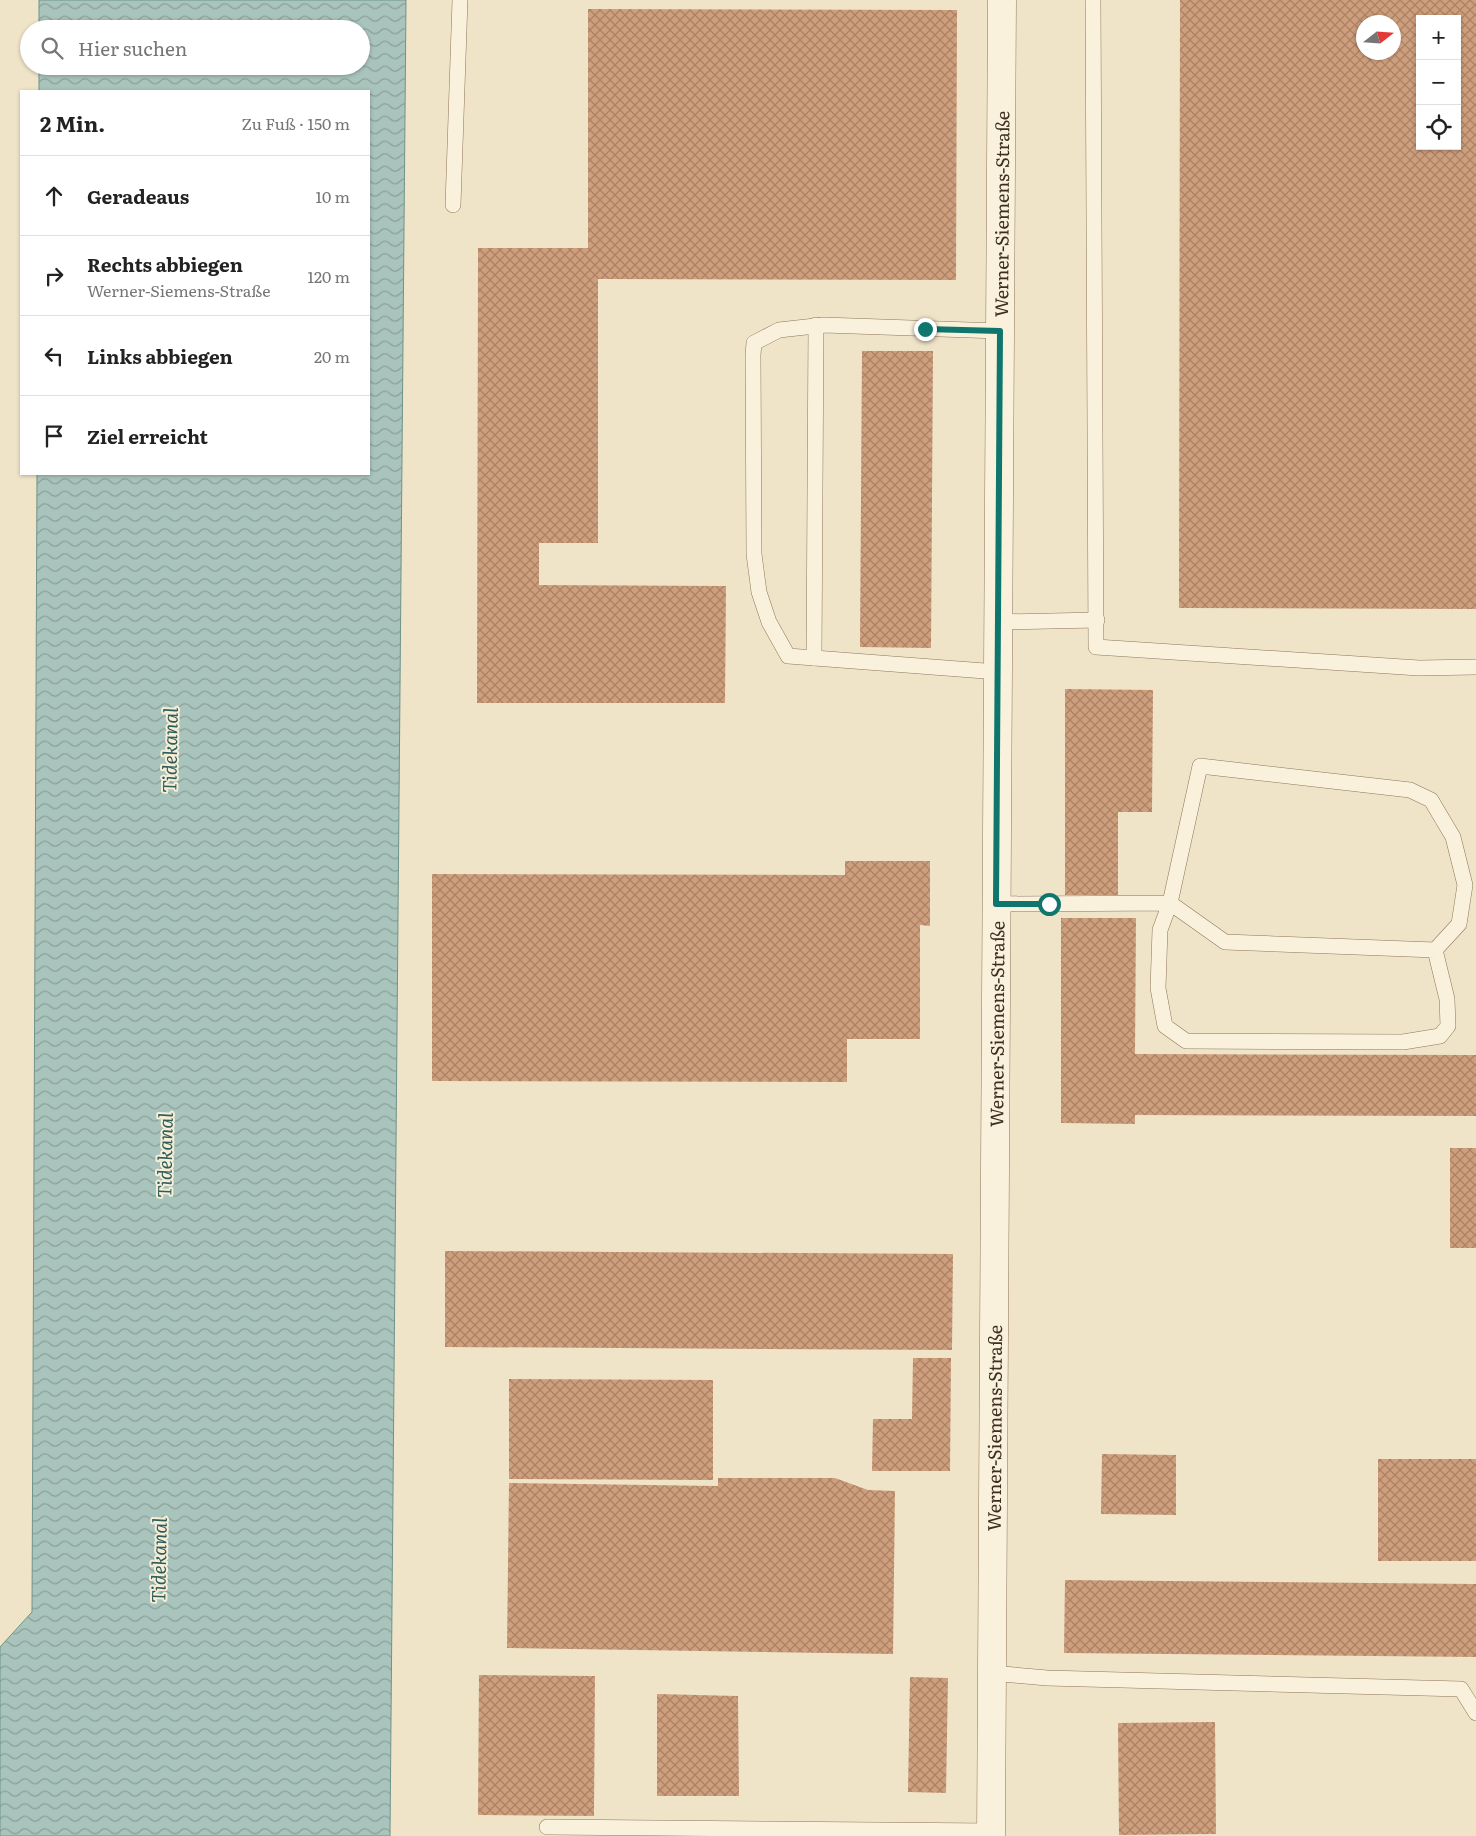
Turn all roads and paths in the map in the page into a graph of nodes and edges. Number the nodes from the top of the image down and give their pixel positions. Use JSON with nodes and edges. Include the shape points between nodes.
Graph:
{"nodes":[{"id":1,"x":460,"y":0,"type":"edge"},
{"id":2,"x":1002,"y":0,"type":"edge"},
{"id":3,"x":1093,"y":0,"type":"edge"},
{"id":4,"x":453,"y":205,"type":"dead end"},
{"id":5,"x":816,"y":326,"type":"junction"},
{"id":6,"x":1000,"y":331,"type":"junction"},
{"id":7,"x":1097,"y":620,"type":"junction"},
{"id":8,"x":998,"y":622,"type":"junction"},
{"id":9,"x":814,"y":658,"type":"junction"},
{"id":10,"x":1476,"y":667,"type":"edge"},
{"id":11,"x":998,"y":672,"type":"junction"},
{"id":12,"x":1170,"y":903,"type":"junction"},
{"id":13,"x":996,"y":904,"type":"junction"},
{"id":14,"x":1435,"y":950,"type":"junction"},
{"id":15,"x":992,"y":1673,"type":"junction"},
{"id":16,"x":1476,"y":1713,"type":"edge"},
{"id":17,"x":546,"y":1827,"type":"dead end"},
{"id":18,"x":991,"y":1833,"type":"edge"}],
"edges":[{"from":1,"to":4,"type":"lane"},
{"from":2,"to":6,"type":"street","name":"Werner-Siemens-Straße"},
{"from":3,"to":7,"type":"lane"},
{"from":5,"to":6,"type":"lane"},
{"from":5,"to":9,"type":"lane"},
{"from":5,"to":9,"type":"lane","via":[[779,330],[754,343],[753,355],[754,554],[759,592],[769,622],[788,656]]},
{"from":6,"to":8,"type":"street","name":"Werner-Siemens-Straße"},
{"from":7,"to":8,"type":"lane"},
{"from":7,"to":10,"type":"lane","via":[[1096,648],[1418,668]]},
{"from":8,"to":11,"type":"street","name":"Werner-Siemens-Straße"},
{"from":9,"to":11,"type":"lane"},
{"from":11,"to":13,"type":"street","name":"Werner-Siemens-Straße"},
{"from":12,"to":13,"type":"lane"},
{"from":12,"to":14,"type":"lane","via":[[1225,942]]},
{"from":12,"to":14,"type":"lane","via":[[1160,930],[1158,988],[1165,1026],[1186,1041],[1403,1042],[1440,1036],[1448,1026],[1447,999]]},
{"from":12,"to":14,"type":"lane","via":[[1200,766],[1410,790],[1431,800],[1453,837],[1465,885],[1459,924]]},
{"from":13,"to":15,"type":"street","name":"Werner-Siemens-Straße"},
{"from":15,"to":16,"type":"lane","via":[[1046,1678],[1461,1689]]},
{"from":15,"to":18,"type":"street","name":"Werner-Siemens-Straße"},
{"from":17,"to":18,"type":"lane"}]}
